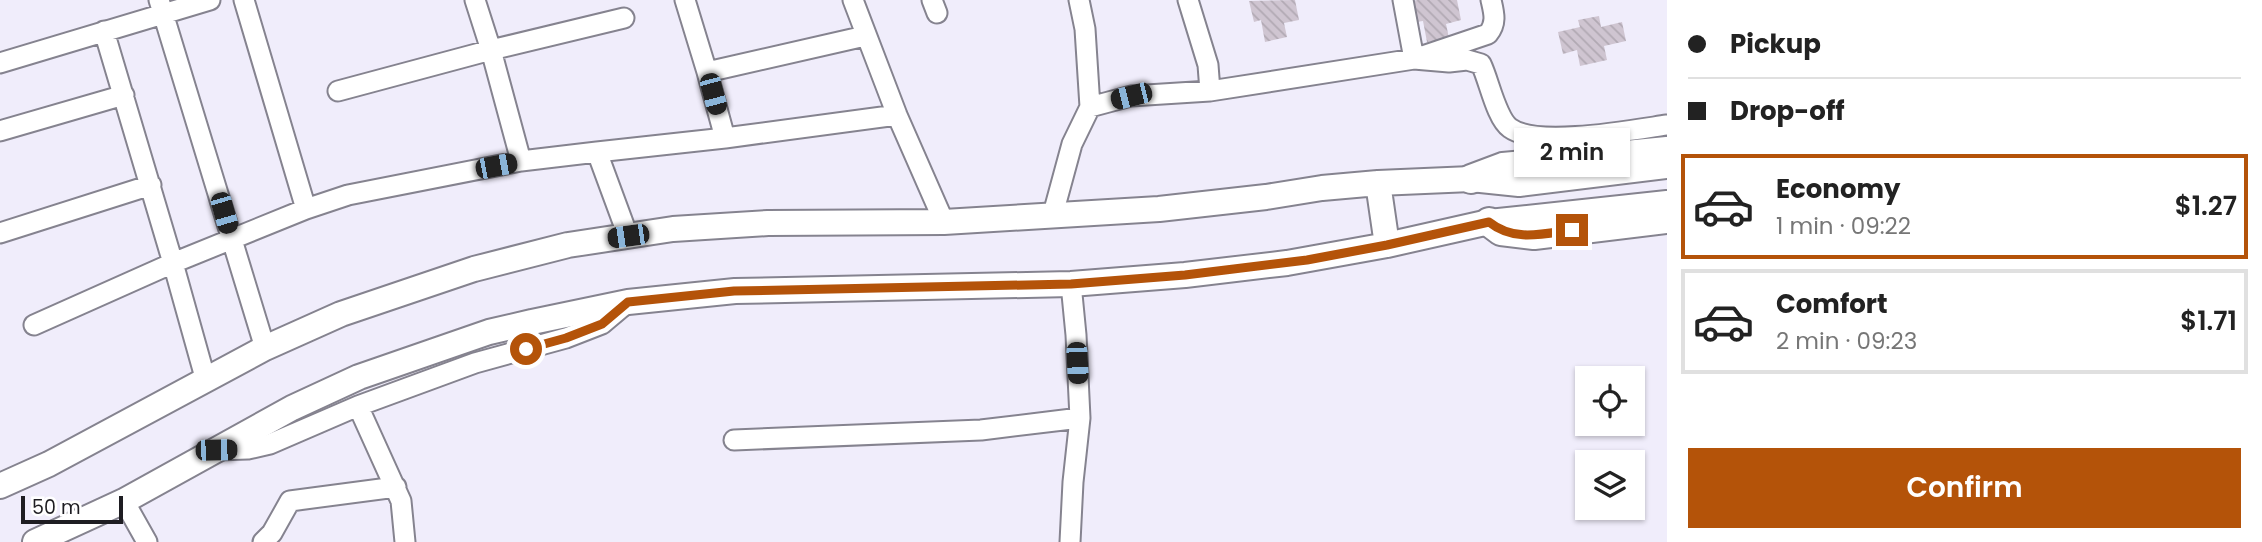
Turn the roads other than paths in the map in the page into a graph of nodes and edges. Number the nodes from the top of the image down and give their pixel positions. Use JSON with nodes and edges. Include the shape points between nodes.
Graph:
{"nodes":[{"id":1,"x":210,"y":0,"type":"edge"},
{"id":2,"x":244,"y":0,"type":"edge"},
{"id":3,"x":475,"y":0,"type":"edge"},
{"id":4,"x":685,"y":0,"type":"edge"},
{"id":5,"x":853,"y":0,"type":"edge"},
{"id":6,"x":1079,"y":0,"type":"edge"},
{"id":7,"x":1188,"y":0,"type":"edge"},
{"id":8,"x":1403,"y":0,"type":"edge"},
{"id":9,"x":1491,"y":0,"type":"edge"},
{"id":10,"x":162,"y":8,"type":"edge"},
{"id":11,"x":625,"y":18,"type":"dead end"},
{"id":12,"x":104,"y":31,"type":"junction"},
{"id":13,"x":865,"y":36,"type":"junction"},
{"id":14,"x":491,"y":50,"type":"junction"},
{"id":15,"x":1415,"y":59,"type":"junction"},
{"id":16,"x":0,"y":63,"type":"edge"},
{"id":17,"x":707,"y":72,"type":"junction"},
{"id":18,"x":338,"y":91,"type":"dead end"},
{"id":19,"x":1210,"y":92,"type":"junction"},
{"id":20,"x":124,"y":95,"type":"junction"},
{"id":21,"x":1090,"y":107,"type":"junction"},
{"id":22,"x":897,"y":115,"type":"junction"},
{"id":23,"x":1667,"y":125,"type":"edge"},
{"id":24,"x":0,"y":131,"type":"edge"},
{"id":25,"x":725,"y":138,"type":"junction"},
{"id":26,"x":1667,"y":151,"type":"edge"},
{"id":27,"x":597,"y":152,"type":"junction"},
{"id":28,"x":521,"y":161,"type":"junction"},
{"id":29,"x":1667,"y":166,"type":"edge"},
{"id":30,"x":1471,"y":179,"type":"junction"},
{"id":31,"x":1378,"y":183,"type":"junction"},
{"id":32,"x":151,"y":186,"type":"junction"},
{"id":33,"x":1667,"y":203,"type":"edge"},
{"id":34,"x":306,"y":209,"type":"junction"},
{"id":35,"x":1053,"y":214,"type":"junction"},
{"id":36,"x":1667,"y":219,"type":"edge"},
{"id":37,"x":944,"y":222,"type":"junction"},
{"id":38,"x":1489,"y":222,"type":"junction"},
{"id":39,"x":0,"y":233,"type":"edge"},
{"id":40,"x":628,"y":236,"type":"junction"},
{"id":41,"x":231,"y":240,"type":"junction"},
{"id":42,"x":1387,"y":245,"type":"junction"},
{"id":43,"x":173,"y":263,"type":"junction"},
{"id":44,"x":1071,"y":284,"type":"junction"},
{"id":45,"x":628,"y":302,"type":"junction"},
{"id":46,"x":34,"y":325,"type":"dead end"},
{"id":47,"x":265,"y":348,"type":"junction"},
{"id":48,"x":206,"y":381,"type":"junction"},
{"id":49,"x":358,"y":406,"type":"junction"},
{"id":50,"x":1080,"y":418,"type":"junction"},
{"id":51,"x":734,"y":440,"type":"dead end"},
{"id":52,"x":216,"y":450,"type":"junction"},
{"id":53,"x":0,"y":486,"type":"edge"},
{"id":54,"x":396,"y":487,"type":"junction"},
{"id":55,"x":124,"y":501,"type":"junction"},
{"id":56,"x":35,"y":542,"type":"edge"},
{"id":57,"x":147,"y":542,"type":"edge"},
{"id":58,"x":263,"y":542,"type":"edge"},
{"id":59,"x":405,"y":542,"type":"edge"},
{"id":60,"x":1070,"y":542,"type":"edge"}],
"edges":[{"from":1,"to":10,"type":"street"},
{"from":2,"to":34,"type":"street"},
{"from":3,"to":14,"type":"street"},
{"from":4,"to":17,"type":"street"},
{"from":5,"to":13,"type":"street"},
{"from":6,"to":21,"type":"street"},
{"from":7,"to":19,"type":"street","via":[[1208,65]]},
{"from":8,"to":15,"type":"street"},
{"from":9,"to":15,"type":"street","via":[[1495,20],[1488,34]]},
{"from":10,"to":12,"type":"street"},
{"from":10,"to":41,"type":"street"},
{"from":11,"to":14,"type":"street"},
{"from":12,"to":16,"type":"street"},
{"from":12,"to":20,"type":"street"},
{"from":13,"to":17,"type":"street"},
{"from":13,"to":22,"type":"street"},
{"from":14,"to":18,"type":"street"},
{"from":14,"to":28,"type":"street"},
{"from":15,"to":19,"type":"street"},
{"from":15,"to":23,"type":"street","via":[[1481,64],[1503,118],[1509,128],[1521,133],[1584,136]]},
{"from":17,"to":25,"type":"street"},
{"from":19,"to":21,"type":"street","via":[[1131,96]]},
{"from":20,"to":24,"type":"street"},
{"from":20,"to":32,"type":"street"},
{"from":21,"to":35,"type":"street","via":[[1072,144]]},
{"from":22,"to":25,"type":"street"},
{"from":22,"to":37,"type":"street"},
{"from":25,"to":27,"type":"street"},
{"from":26,"to":30,"type":"highway","via":[[1503,167]]},
{"from":27,"to":28,"type":"street"},
{"from":27,"to":40,"type":"street"},
{"from":28,"to":34,"type":"street","via":[[375,189]]},
{"from":29,"to":30,"type":"main road","via":[[1519,184]]},
{"from":30,"to":31,"type":"main road"},
{"from":31,"to":35,"type":"main road","via":[[1159,209]]},
{"from":31,"to":42,"type":"main road"},
{"from":32,"to":39,"type":"street"},
{"from":32,"to":43,"type":"street"},
{"from":33,"to":38,"type":"main road"},
{"from":34,"to":41,"type":"street"},
{"from":35,"to":37,"type":"main road"},
{"from":36,"to":38,"type":"highway","via":[[1535,235],[1501,231]]},
{"from":37,"to":40,"type":"main road","via":[[768,223]]},
{"from":38,"to":42,"type":"main road"},
{"from":40,"to":47,"type":"main road","via":[[541,251],[430,283],[341,314]]},
{"from":41,"to":43,"type":"street"},
{"from":41,"to":47,"type":"street"},
{"from":42,"to":44,"type":"main road","via":[[1259,267]]},
{"from":43,"to":46,"type":"street"},
{"from":43,"to":48,"type":"street"},
{"from":44,"to":45,"type":"main road","via":[[734,291]]},
{"from":44,"to":50,"type":"street"},
{"from":45,"to":49,"type":"street","via":[[602,324],[566,338],[475,363]]},
{"from":45,"to":52,"type":"main road","via":[[489,332],[359,377]]},
{"from":47,"to":48,"type":"main road"},
{"from":48,"to":53,"type":"main road"},
{"from":49,"to":52,"type":"street","via":[[270,444]]},
{"from":49,"to":54,"type":"street"},
{"from":50,"to":51,"type":"street","via":[[981,430]]},
{"from":50,"to":60,"type":"street"},
{"from":52,"to":55,"type":"main road"},
{"from":54,"to":58,"type":"street","via":[[290,500]]},
{"from":54,"to":59,"type":"street"},
{"from":55,"to":56,"type":"main road"},
{"from":55,"to":57,"type":"street"}]}
